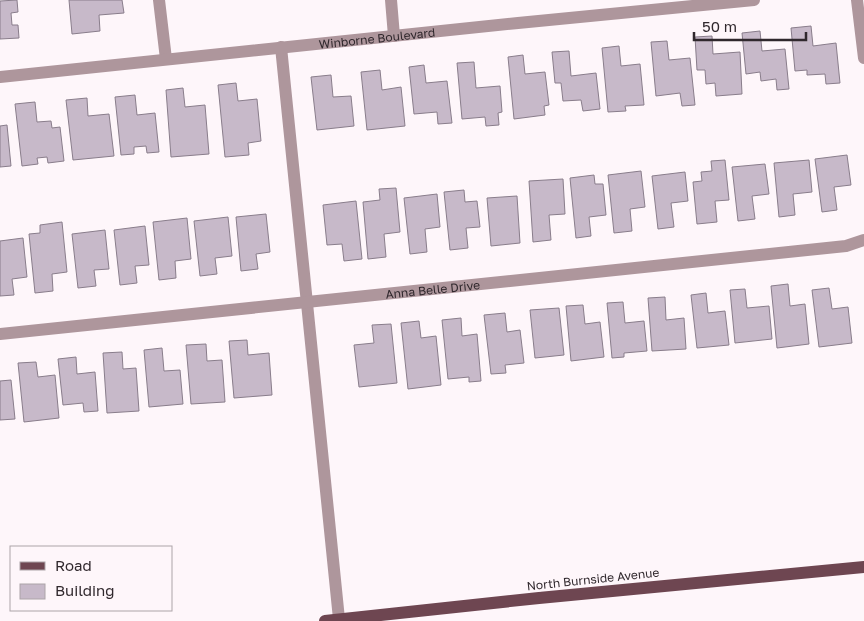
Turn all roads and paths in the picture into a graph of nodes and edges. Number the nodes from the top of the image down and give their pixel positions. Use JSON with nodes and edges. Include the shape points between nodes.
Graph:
{"nodes":[{"id":1,"x":159,"y":0,"type":"edge"},
{"id":2,"x":391,"y":0,"type":"edge"},
{"id":3,"x":754,"y":0,"type":"edge"},
{"id":4,"x":856,"y":0,"type":"edge"},
{"id":5,"x":624,"y":6,"type":"edge"},
{"id":6,"x":394,"y":36,"type":"junction"},
{"id":7,"x":281,"y":47,"type":"junction"},
{"id":8,"x":864,"y":58,"type":"edge"},
{"id":9,"x":166,"y":60,"type":"junction"},
{"id":10,"x":0,"y":77,"type":"edge"},
{"id":11,"x":864,"y":240,"type":"edge"},
{"id":12,"x":307,"y":301,"type":"junction"},
{"id":13,"x":0,"y":334,"type":"edge"},
{"id":14,"x":864,"y":567,"type":"edge"},
{"id":15,"x":340,"y":619,"type":"junction"},
{"id":16,"x":325,"y":621,"type":"edge"}],
"edges":[{"from":1,"to":9,"type":"street"},
{"from":2,"to":6,"type":"street"},
{"from":3,"to":5,"type":"street","name":"Winborne Boulevard"},
{"from":4,"to":8,"type":"street"},
{"from":5,"to":6,"type":"street","name":"Winborne Boulevard"},
{"from":6,"to":7,"type":"street","name":"Winborne Boulevard"},
{"from":7,"to":9,"type":"street","name":"Winborne Boulevard"},
{"from":7,"to":12,"type":"street"},
{"from":9,"to":10,"type":"street","name":"Winborne Boulevard"},
{"from":11,"to":12,"type":"street","name":"Anna Belle Drive","via":[[846,246]]},
{"from":12,"to":13,"type":"street","name":"Anna Belle Drive"},
{"from":12,"to":15,"type":"street"},
{"from":14,"to":15,"type":"main road","name":"North Burnside Avenue"},
{"from":15,"to":16,"type":"main road","name":"North Burnside Avenue"}]}
